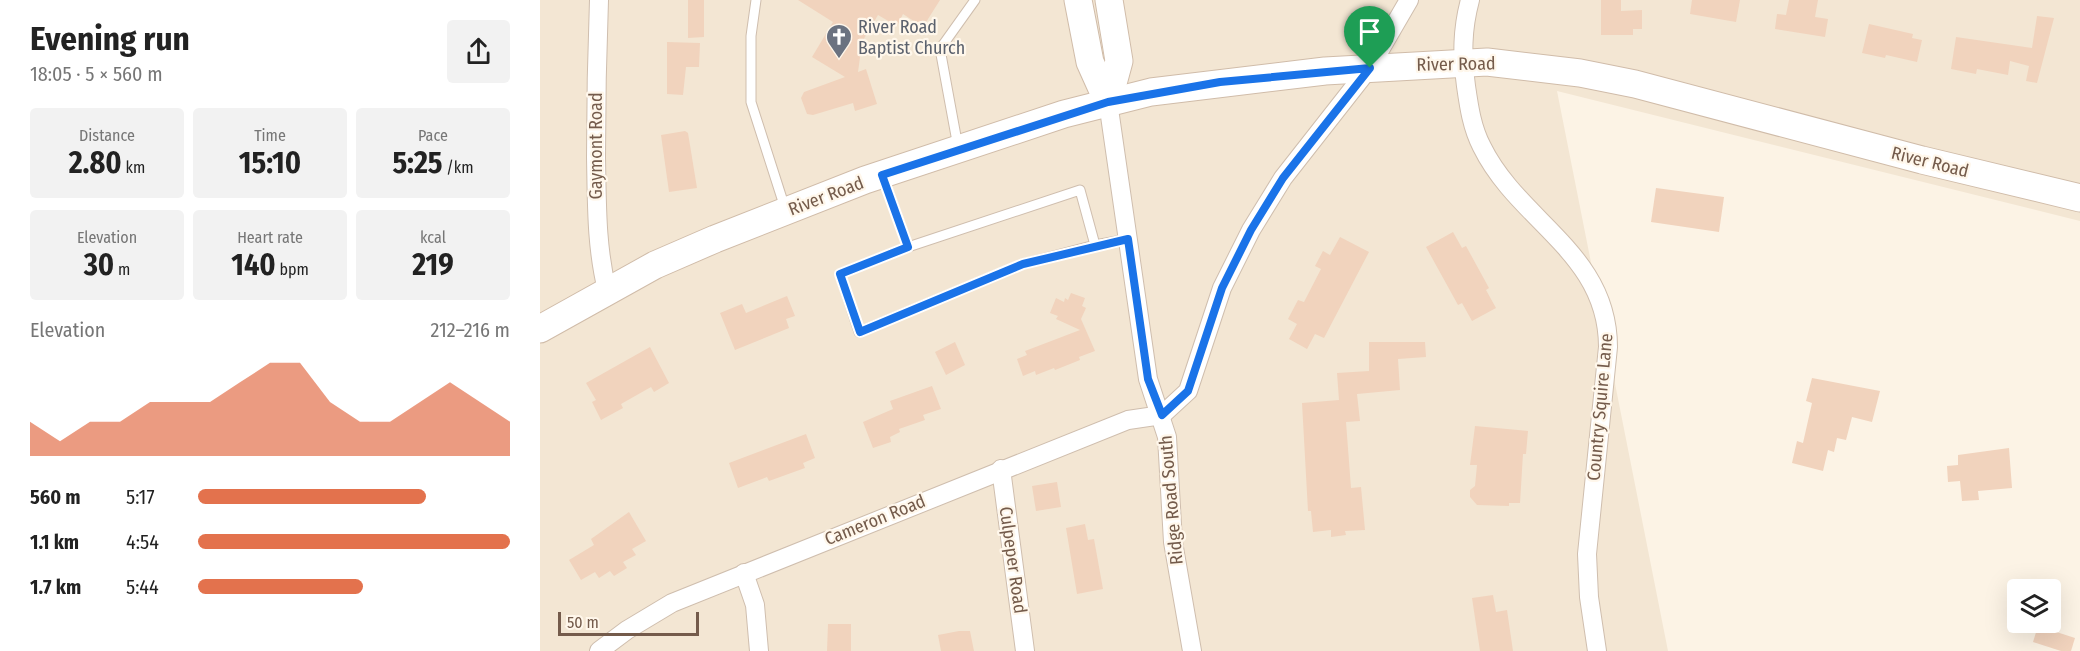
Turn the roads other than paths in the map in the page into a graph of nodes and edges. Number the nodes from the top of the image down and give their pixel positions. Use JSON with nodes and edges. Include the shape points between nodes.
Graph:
{"nodes":[{"id":1,"x":599,"y":0,"type":"edge"},
{"id":2,"x":756,"y":0,"type":"edge"},
{"id":3,"x":975,"y":0,"type":"edge"},
{"id":4,"x":1078,"y":0,"type":"edge"},
{"id":5,"x":1109,"y":0,"type":"edge"},
{"id":6,"x":1409,"y":0,"type":"edge"},
{"id":7,"x":1470,"y":0,"type":"edge"},
{"id":8,"x":1463,"y":63,"type":"junction"},
{"id":9,"x":1370,"y":68,"type":"junction"},
{"id":10,"x":1108,"y":102,"type":"junction"},
{"id":11,"x":958,"y":150,"type":"junction"},
{"id":12,"x":882,"y":175,"type":"junction"},
{"id":13,"x":2080,"y":198,"type":"edge"},
{"id":14,"x":785,"y":211,"type":"junction"},
{"id":15,"x":1128,"y":239,"type":"junction"},
{"id":16,"x":1095,"y":245,"type":"junction"},
{"id":17,"x":908,"y":247,"type":"junction"},
{"id":18,"x":607,"y":290,"type":"junction"},
{"id":19,"x":540,"y":329,"type":"edge"},
{"id":20,"x":1162,"y":415,"type":"junction"},
{"id":21,"x":1001,"y":469,"type":"junction"},
{"id":22,"x":744,"y":573,"type":"junction"},
{"id":23,"x":599,"y":651,"type":"edge"},
{"id":24,"x":759,"y":651,"type":"edge"},
{"id":25,"x":1025,"y":651,"type":"edge"},
{"id":26,"x":1192,"y":651,"type":"edge"},
{"id":27,"x":1597,"y":651,"type":"edge"}],
"edges":[{"from":1,"to":18,"type":"street","name":"Gaymont Road","via":[[597,227]]},
{"from":2,"to":14,"type":"lane","via":[[751,36],[751,102]]},
{"from":3,"to":11,"type":"lane","via":[[940,49]]},
{"from":4,"to":10,"type":"main road","via":[[1090,62]]},
{"from":5,"to":10,"type":"main road","via":[[1119,61]]},
{"from":6,"to":9,"type":"street"},
{"from":7,"to":8,"type":"street","name":"Country Squire Lane","via":[[1462,41]]},
{"from":8,"to":9,"type":"main road","name":"River Road"},
{"from":8,"to":13,"type":"main road","name":"River Road","via":[[1536,66],[1635,84]]},
{"from":8,"to":27,"type":"street","name":"Country Squire Lane","via":[[1473,126],[1482,148],[1509,185],[1591,278],[1606,313],[1608,346],[1587,554]]},
{"from":9,"to":10,"type":"main road","name":"River Road","via":[[1220,82]]},
{"from":9,"to":20,"type":"street","via":[[1283,178],[1251,230],[1222,288],[1188,391]]},
{"from":10,"to":11,"type":"main road","name":"River Road"},
{"from":10,"to":15,"type":"street","name":"Ridge Road South"},
{"from":11,"to":12,"type":"main road","name":"River Road"},
{"from":12,"to":14,"type":"main road","name":"River Road"},
{"from":12,"to":17,"type":"lane"},
{"from":14,"to":18,"type":"main road","name":"River Road","via":[[655,265]]},
{"from":15,"to":16,"type":"lane"},
{"from":15,"to":20,"type":"street","name":"Ridge Road South","via":[[1148,379]]},
{"from":16,"to":17,"type":"lane","via":[[1080,190]]},
{"from":16,"to":17,"type":"lane","via":[[1023,264],[860,332],[840,274]]},
{"from":18,"to":19,"type":"main road","name":"River Road"},
{"from":20,"to":21,"type":"street","name":"Cameron Road","via":[[1128,420]]},
{"from":20,"to":26,"type":"street","name":"Ridge Road South","via":[[1169,456],[1173,542]]},
{"from":21,"to":22,"type":"street","name":"Cameron Road"},
{"from":21,"to":25,"type":"street","name":"Culpeper Road"},
{"from":22,"to":23,"type":"street","name":"Cameron Road","via":[[672,603]]},
{"from":22,"to":24,"type":"street","via":[[755,605]]}]}
